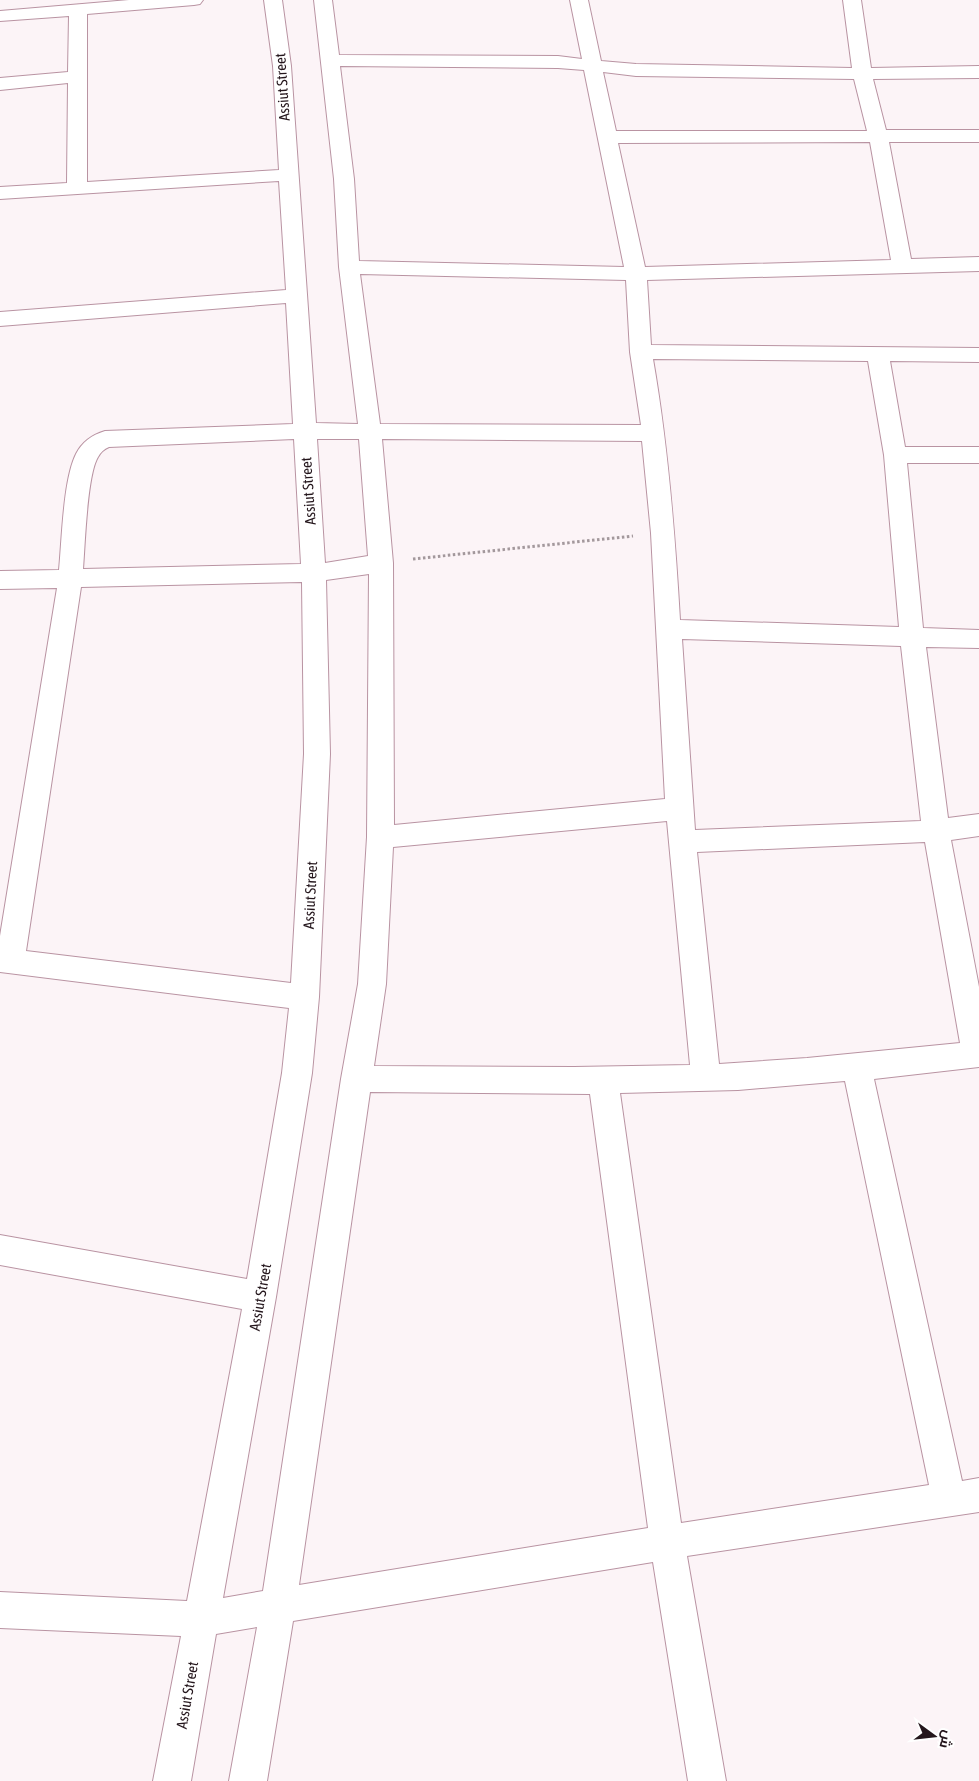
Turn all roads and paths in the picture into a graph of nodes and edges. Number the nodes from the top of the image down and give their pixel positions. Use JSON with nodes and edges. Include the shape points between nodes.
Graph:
{"nodes":[{"id":1,"x":194,"y":0,"type":"edge"},
{"id":2,"x":272,"y":0,"type":"edge"},
{"id":3,"x":323,"y":0,"type":"edge"},
{"id":4,"x":579,"y":0,"type":"edge"},
{"id":5,"x":852,"y":0,"type":"edge"},
{"id":6,"x":78,"y":9,"type":"junction"},
{"id":7,"x":0,"y":16,"type":"edge"},
{"id":8,"x":332,"y":60,"type":"junction"},
{"id":9,"x":592,"y":66,"type":"junction"},
{"id":10,"x":979,"y":72,"type":"edge"},
{"id":11,"x":862,"y":74,"type":"junction"},
{"id":12,"x":77,"y":77,"type":"junction"},
{"id":13,"x":0,"y":84,"type":"edge"},
{"id":14,"x":878,"y":135,"type":"junction"},
{"id":15,"x":979,"y":136,"type":"edge"},
{"id":16,"x":608,"y":137,"type":"junction"},
{"id":17,"x":287,"y":175,"type":"junction"},
{"id":18,"x":77,"y":187,"type":"junction"},
{"id":19,"x":0,"y":193,"type":"edge"},
{"id":20,"x":979,"y":264,"type":"edge"},
{"id":21,"x":902,"y":266,"type":"junction"},
{"id":22,"x":349,"y":267,"type":"junction"},
{"id":23,"x":636,"y":274,"type":"junction"},
{"id":24,"x":296,"y":296,"type":"junction"},
{"id":25,"x":0,"y":319,"type":"edge"},
{"id":26,"x":641,"y":352,"type":"junction"},
{"id":27,"x":878,"y":355,"type":"junction"},
{"id":28,"x":979,"y":355,"type":"edge"},
{"id":29,"x":370,"y":430,"type":"junction"},
{"id":30,"x":304,"y":431,"type":"junction"},
{"id":31,"x":653,"y":433,"type":"junction"},
{"id":32,"x":895,"y":455,"type":"junction"},
{"id":33,"x":979,"y":455,"type":"edge"},
{"id":34,"x":663,"y":533,"type":"junction"},
{"id":35,"x":380,"y":563,"type":"junction"},
{"id":36,"x":314,"y":573,"type":"junction"},
{"id":37,"x":70,"y":579,"type":"junction"},
{"id":38,"x":0,"y":580,"type":"edge"},
{"id":39,"x":670,"y":629,"type":"junction"},
{"id":40,"x":912,"y":637,"type":"junction"},
{"id":41,"x":979,"y":639,"type":"edge"},
{"id":42,"x":679,"y":809,"type":"junction"},
{"id":43,"x":979,"y":825,"type":"edge"},
{"id":44,"x":936,"y":831,"type":"junction"},
{"id":45,"x":380,"y":837,"type":"junction"},
{"id":46,"x":682,"y":842,"type":"junction"},
{"id":47,"x":5,"y":961,"type":"edge"},
{"id":48,"x":305,"y":996,"type":"junction"},
{"id":49,"x":978,"y":1054,"type":"edge"},
{"id":50,"x":857,"y":1067,"type":"junction"},
{"id":51,"x":706,"y":1078,"type":"junction"},
{"id":52,"x":356,"y":1079,"type":"junction"},
{"id":53,"x":603,"y":1081,"type":"junction"},
{"id":54,"x":0,"y":1250,"type":"edge"},
{"id":55,"x":260,"y":1296,"type":"junction"},
{"id":56,"x":964,"y":1497,"type":"edge"},
{"id":57,"x":667,"y":1542,"type":"junction"},
{"id":58,"x":278,"y":1606,"type":"junction"},
{"id":59,"x":0,"y":1610,"type":"edge"},
{"id":60,"x":202,"y":1619,"type":"junction"},
{"id":61,"x":172,"y":1781,"type":"edge"},
{"id":62,"x":248,"y":1781,"type":"edge"},
{"id":63,"x":707,"y":1781,"type":"edge"}],
"edges":[{"from":1,"to":6,"type":"street"},
{"from":2,"to":17,"type":"street","name":"Assiut Street","via":[[282,66]]},
{"from":3,"to":8,"type":"street"},
{"from":4,"to":9,"type":"street"},
{"from":5,"to":11,"type":"street"},
{"from":6,"to":7,"type":"street"},
{"from":6,"to":12,"type":"street"},
{"from":8,"to":9,"type":"street","via":[[548,62]]},
{"from":8,"to":22,"type":"street"},
{"from":9,"to":11,"type":"street","via":[[672,71]]},
{"from":9,"to":16,"type":"street"},
{"from":10,"to":11,"type":"street"},
{"from":11,"to":14,"type":"street"},
{"from":12,"to":13,"type":"street"},
{"from":12,"to":18,"type":"street"},
{"from":14,"to":15,"type":"street"},
{"from":14,"to":16,"type":"street"},
{"from":14,"to":21,"type":"street"},
{"from":16,"to":23,"type":"street"},
{"from":17,"to":18,"type":"street"},
{"from":17,"to":24,"type":"street","name":"Assiut Street"},
{"from":18,"to":19,"type":"street"},
{"from":20,"to":21,"type":"street"},
{"from":21,"to":23,"type":"street"},
{"from":22,"to":23,"type":"street"},
{"from":22,"to":29,"type":"street"},
{"from":23,"to":26,"type":"street"},
{"from":24,"to":25,"type":"street"},
{"from":24,"to":30,"type":"street","name":"Assiut Street"},
{"from":26,"to":27,"type":"street"},
{"from":26,"to":31,"type":"street"},
{"from":27,"to":28,"type":"street"},
{"from":27,"to":32,"type":"street"},
{"from":29,"to":30,"type":"street"},
{"from":29,"to":31,"type":"street"},
{"from":29,"to":35,"type":"street"},
{"from":30,"to":36,"type":"street","name":"Assiut Street"},
{"from":30,"to":37,"type":"street","via":[[105,439],[97,443],[86,456],[79,485]]},
{"from":31,"to":34,"type":"street"},
{"from":32,"to":33,"type":"street"},
{"from":32,"to":40,"type":"street"},
{"from":34,"to":35,"type":"path"},
{"from":34,"to":39,"type":"street"},
{"from":35,"to":36,"type":"street"},
{"from":35,"to":45,"type":"street"},
{"from":36,"to":37,"type":"street"},
{"from":36,"to":48,"type":"street","name":"Assiut Street","via":[[317,754]]},
{"from":37,"to":38,"type":"street"},
{"from":37,"to":47,"type":"street"},
{"from":39,"to":40,"type":"street"},
{"from":39,"to":42,"type":"street"},
{"from":40,"to":41,"type":"street"},
{"from":40,"to":44,"type":"street"},
{"from":42,"to":45,"type":"street"},
{"from":42,"to":46,"type":"street"},
{"from":43,"to":44,"type":"street"},
{"from":44,"to":46,"type":"street"},
{"from":44,"to":49,"type":"street"},
{"from":45,"to":52,"type":"street","via":[[372,984]]},
{"from":46,"to":51,"type":"street"},
{"from":47,"to":48,"type":"street"},
{"from":48,"to":55,"type":"street","name":"Assiut Street","via":[[297,1073]]},
{"from":49,"to":50,"type":"street"},
{"from":50,"to":51,"type":"street"},
{"from":50,"to":56,"type":"street"},
{"from":51,"to":53,"type":"street"},
{"from":52,"to":53,"type":"street"},
{"from":52,"to":58,"type":"street"},
{"from":53,"to":57,"type":"street"},
{"from":54,"to":55,"type":"street"},
{"from":55,"to":60,"type":"street","name":"Assiut Street"},
{"from":56,"to":57,"type":"street"},
{"from":57,"to":58,"type":"street"},
{"from":57,"to":63,"type":"street"},
{"from":58,"to":60,"type":"street"},
{"from":58,"to":62,"type":"street"},
{"from":59,"to":60,"type":"street"},
{"from":60,"to":61,"type":"street","name":"Assiut Street"}]}
